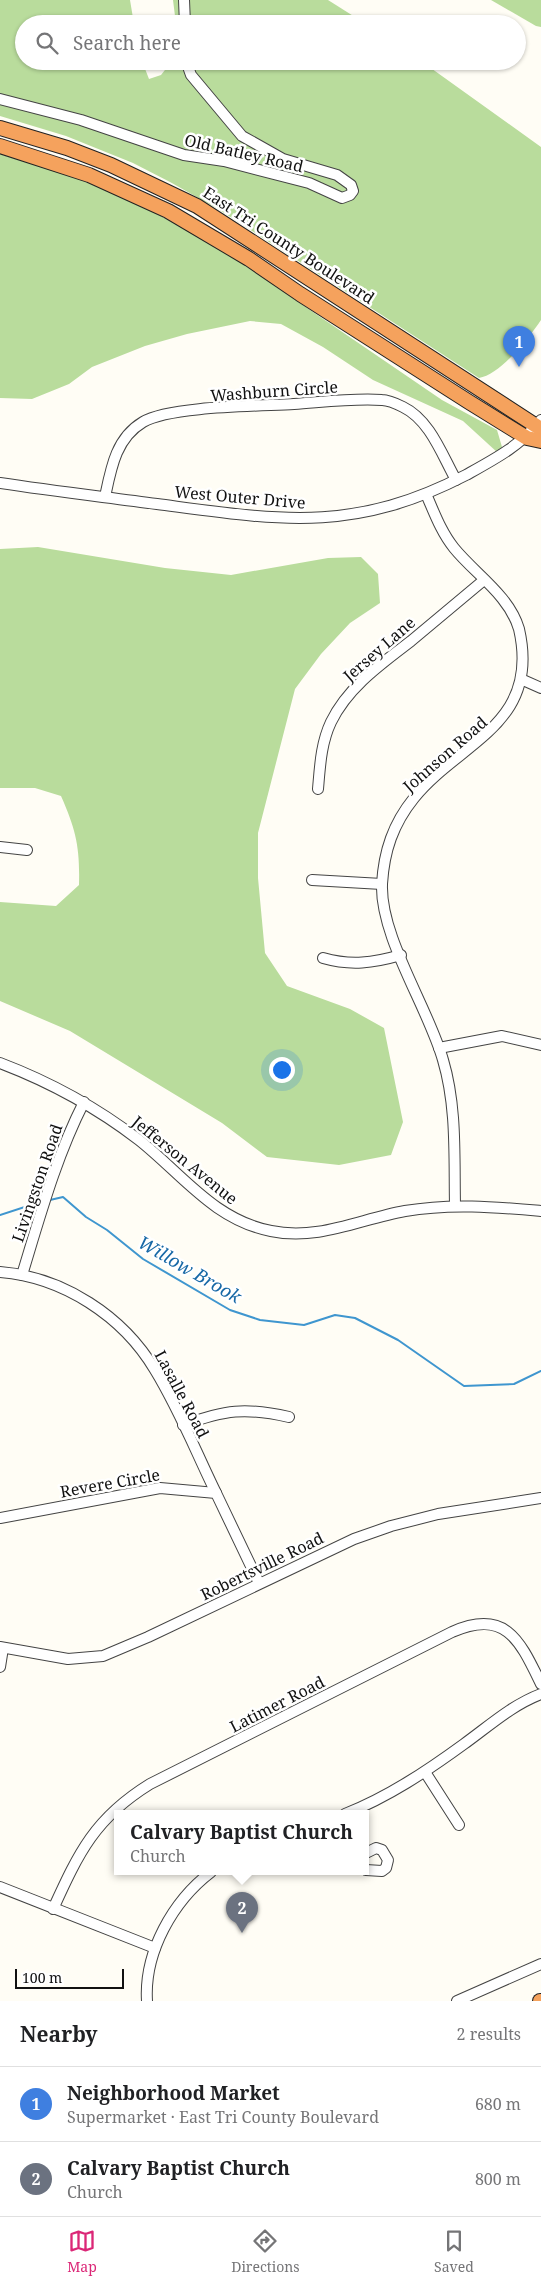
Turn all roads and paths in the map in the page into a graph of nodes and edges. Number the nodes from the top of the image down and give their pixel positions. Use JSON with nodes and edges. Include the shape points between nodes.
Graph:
{"nodes":[{"id":1,"x":184,"y":0,"type":"edge"},
{"id":2,"x":185,"y":15,"type":"edge"},
{"id":3,"x":189,"y":70,"type":"edge"},
{"id":4,"x":0,"y":99,"type":"edge"},
{"id":5,"x":0,"y":128,"type":"edge"},
{"id":6,"x":0,"y":146,"type":"edge"},
{"id":7,"x":540,"y":425,"type":"edge"},
{"id":8,"x":527,"y":438,"type":"junction"},
{"id":9,"x":541,"y":441,"type":"edge"},
{"id":10,"x":456,"y":480,"type":"junction"},
{"id":11,"x":0,"y":483,"type":"edge"},
{"id":12,"x":426,"y":494,"type":"junction"},
{"id":13,"x":105,"y":497,"type":"junction"},
{"id":14,"x":484,"y":580,"type":"junction"},
{"id":15,"x":523,"y":680,"type":"junction"},
{"id":16,"x":541,"y":688,"type":"edge"},
{"id":17,"x":318,"y":789,"type":"dead end"},
{"id":18,"x":0,"y":847,"type":"edge"},
{"id":19,"x":27,"y":850,"type":"dead end"},
{"id":20,"x":312,"y":880,"type":"dead end"},
{"id":21,"x":382,"y":884,"type":"junction"},
{"id":22,"x":400,"y":955,"type":"junction"},
{"id":23,"x":323,"y":958,"type":"dead end"},
{"id":24,"x":541,"y":1045,"type":"edge"},
{"id":25,"x":439,"y":1048,"type":"junction"},
{"id":26,"x":0,"y":1063,"type":"edge"},
{"id":27,"x":84,"y":1102,"type":"junction"},
{"id":28,"x":455,"y":1205,"type":"junction"},
{"id":29,"x":541,"y":1210,"type":"edge"},
{"id":30,"x":0,"y":1272,"type":"edge"},
{"id":31,"x":22,"y":1275,"type":"junction"},
{"id":32,"x":289,"y":1417,"type":"dead end"},
{"id":33,"x":183,"y":1425,"type":"junction"},
{"id":34,"x":216,"y":1493,"type":"junction"},
{"id":35,"x":541,"y":1498,"type":"edge"},
{"id":36,"x":0,"y":1518,"type":"edge"},
{"id":37,"x":260,"y":1583,"type":"junction"},
{"id":38,"x":2,"y":1648,"type":"edge"},
{"id":39,"x":0,"y":1667,"type":"edge"},
{"id":40,"x":541,"y":1684,"type":"edge"},
{"id":41,"x":541,"y":1694,"type":"edge"},
{"id":42,"x":425,"y":1772,"type":"junction"},
{"id":43,"x":114,"y":1810,"type":"edge"},
{"id":44,"x":114,"y":1810,"type":"edge"},
{"id":45,"x":356,"y":1810,"type":"edge"},
{"id":46,"x":459,"y":1825,"type":"dead end"},
{"id":47,"x":369,"y":1852,"type":"edge"},
{"id":48,"x":369,"y":1870,"type":"edge"},
{"id":49,"x":207,"y":1875,"type":"edge"},
{"id":50,"x":0,"y":1887,"type":"edge"},
{"id":51,"x":53,"y":1909,"type":"junction"},
{"id":52,"x":155,"y":1948,"type":"junction"},
{"id":53,"x":541,"y":1964,"type":"edge"},
{"id":54,"x":147,"y":2001,"type":"edge"},
{"id":55,"x":458,"y":2001,"type":"edge"}],
"edges":[{"from":1,"to":2,"type":"street"},
{"from":3,"to":4,"type":"street","name":"Old Batley Road","via":[[242,136],[283,159],[337,175],[351,185],[350,195],[342,198],[309,183],[271,172],[184,156],[81,120]]},
{"from":5,"to":7,"type":"highway","name":"East Tri County Boulevard","via":[[111,165],[196,206]]},
{"from":6,"to":8,"type":"highway","name":"East Tri County Boulevard","via":[[89,175],[168,211],[249,259]]},
{"from":7,"to":8,"type":"street","name":"West Outer Drive"},
{"from":8,"to":9,"type":"highway","name":"East Tri County Boulevard"},
{"from":8,"to":10,"type":"street","name":"West Outer Drive","via":[[502,456]]},
{"from":10,"to":12,"type":"street","name":"West Outer Drive"},
{"from":10,"to":13,"type":"street","name":"Washburn Circle","via":[[426,426],[411,411],[384,400],[332,401],[198,411],[152,418],[126,436],[118,449]]},
{"from":11,"to":13,"type":"street","name":"West Outer Drive"},
{"from":12,"to":13,"type":"street","name":"West Outer Drive","via":[[363,513],[304,520],[245,516]]},
{"from":12,"to":14,"type":"street","name":"Johnson Road","via":[[452,546]]},
{"from":14,"to":15,"type":"street","name":"Johnson Road","via":[[508,604],[519,628],[524,652]]},
{"from":14,"to":17,"type":"street","name":"Jersey Lane","via":[[348,696],[331,722],[326,737]]},
{"from":15,"to":16,"type":"street"},
{"from":15,"to":21,"type":"street","name":"Johnson Road","via":[[512,710],[502,724],[426,785],[400,816],[386,849]]},
{"from":18,"to":19,"type":"street"},
{"from":20,"to":21,"type":"street"},
{"from":21,"to":22,"type":"street","name":"Johnson Road","via":[[387,922]]},
{"from":22,"to":23,"type":"street","via":[[373,963],[354,964]]},
{"from":22,"to":25,"type":"street","name":"Johnson Road"},
{"from":24,"to":25,"type":"street","via":[[502,1036]]},
{"from":25,"to":28,"type":"street","name":"Johnson Road","via":[[452,1113]]},
{"from":26,"to":27,"type":"street","name":"Jefferson Avenue"},
{"from":27,"to":28,"type":"street","name":"Jefferson Avenue","via":[[139,1140],[219,1211],[248,1225],[271,1231],[319,1233],[398,1213]]},
{"from":27,"to":31,"type":"street","name":"Livingston Road","via":[[56,1164]]},
{"from":28,"to":29,"type":"street","name":"Jefferson Avenue"},
{"from":30,"to":31,"type":"street","name":"Lasalle Road"},
{"from":31,"to":33,"type":"street","name":"Lasalle Road","via":[[69,1291],[111,1318],[155,1370]]},
{"from":32,"to":33,"type":"street","via":[[238,1410],[213,1414]]},
{"from":33,"to":34,"type":"street","name":"Lasalle Road"},
{"from":34,"to":36,"type":"street","name":"Revere Circle","via":[[160,1488]]},
{"from":34,"to":37,"type":"street"},
{"from":35,"to":37,"type":"street","name":"Robertsville Road","via":[[446,1512],[391,1526],[331,1548]]},
{"from":37,"to":38,"type":"street","name":"Robertsville Road","via":[[103,1656],[68,1659]]},
{"from":38,"to":39,"type":"street"},
{"from":40,"to":44,"type":"street","name":"Latimer Road","via":[[515,1636],[495,1625],[476,1623],[457,1629],[150,1784]]},
{"from":41,"to":42,"type":"street","via":[[511,1710]]},
{"from":42,"to":45,"type":"street"},
{"from":42,"to":46,"type":"street"},
{"from":43,"to":51,"type":"street","name":"Latimer Road","via":[[86,1842]]},
{"from":47,"to":48,"type":"street","via":[[376,1848],[382,1850],[388,1860],[382,1871]]},
{"from":49,"to":52,"type":"street","via":[[182,1901]]},
{"from":50,"to":51,"type":"street"},
{"from":51,"to":52,"type":"street"},
{"from":52,"to":54,"type":"street","via":[[148,1969]]},
{"from":53,"to":55,"type":"street"}]}
